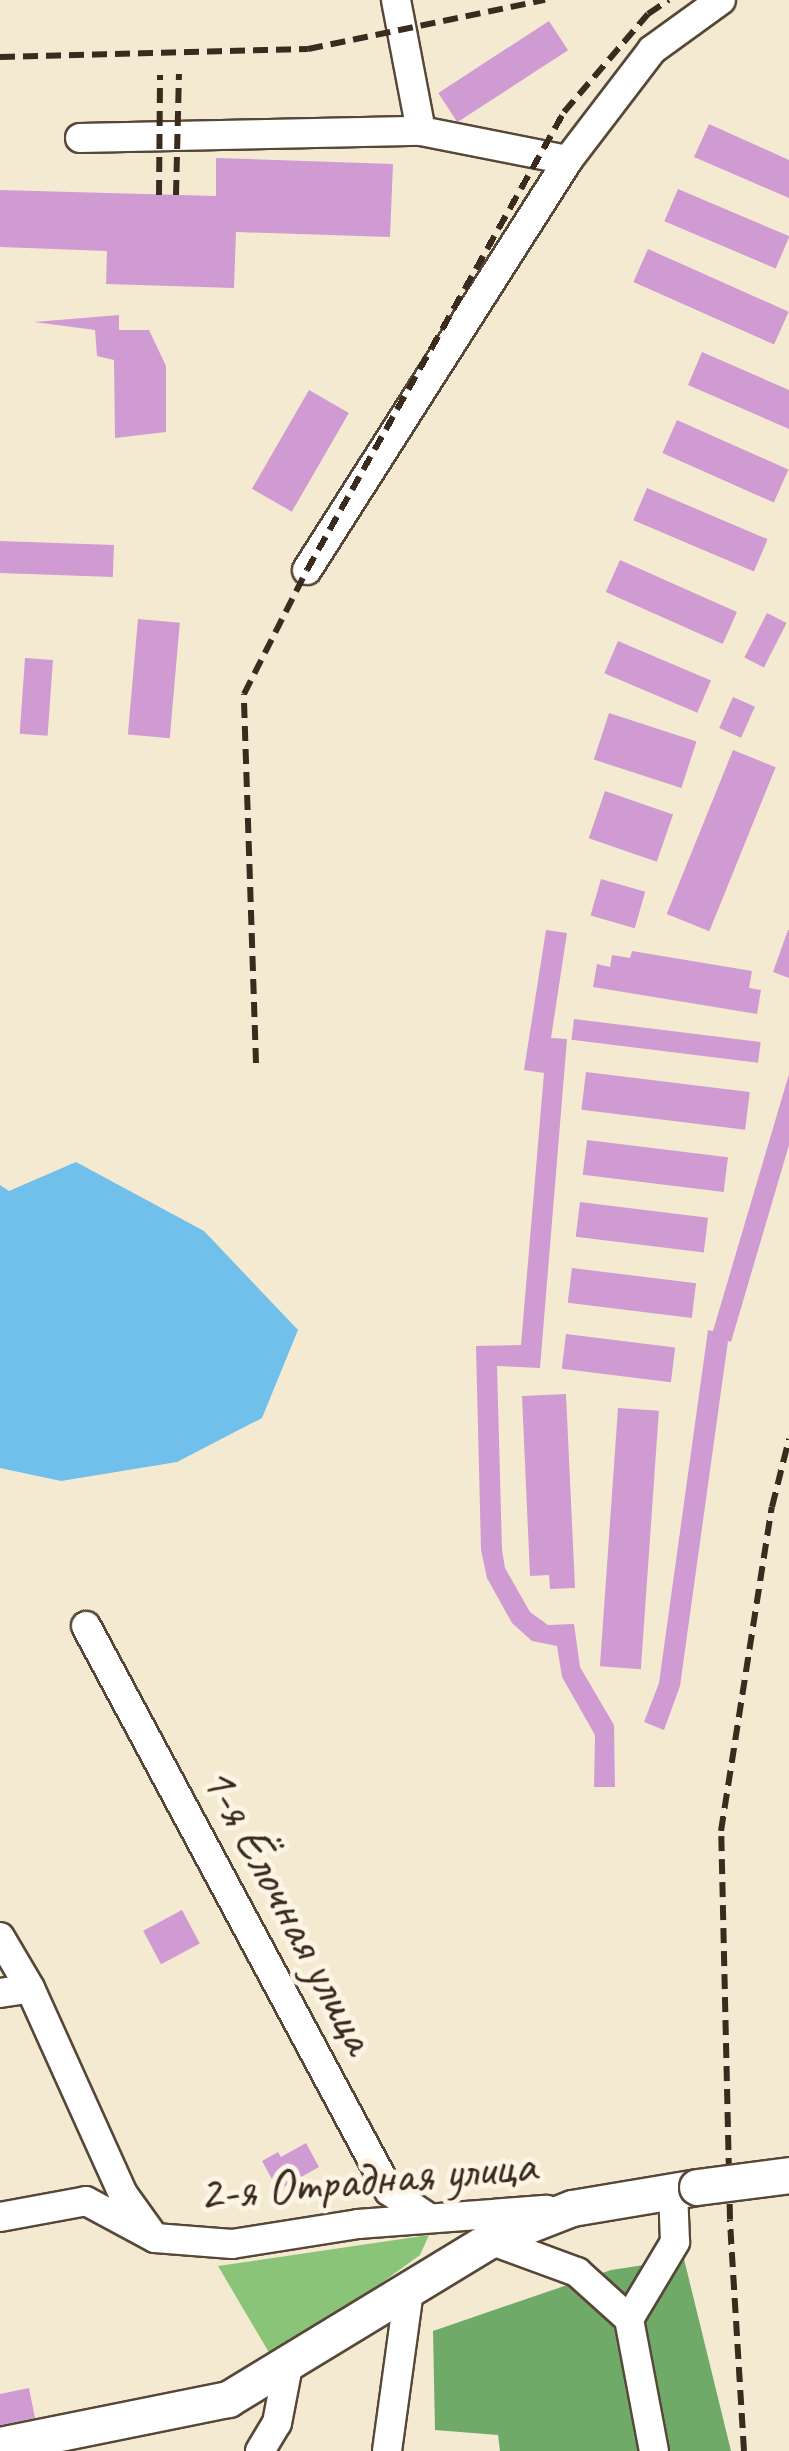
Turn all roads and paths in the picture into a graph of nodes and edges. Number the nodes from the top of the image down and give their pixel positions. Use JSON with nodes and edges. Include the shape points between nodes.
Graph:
{"nodes":[{"id":1,"x":396,"y":0,"type":"edge"},
{"id":2,"x":721,"y":0,"type":"edge"},
{"id":3,"x":421,"y":131,"type":"junction"},
{"id":4,"x":80,"y":138,"type":"dead end"},
{"id":5,"x":568,"y":160,"type":"junction"},
{"id":6,"x":307,"y":570,"type":"dead end"},
{"id":7,"x":86,"y":1626,"type":"dead end"},
{"id":8,"x":0,"y":1937,"type":"edge"},
{"id":9,"x":30,"y":1988,"type":"junction"},
{"id":10,"x":0,"y":1993,"type":"edge"},
{"id":11,"x":789,"y":2175,"type":"edge"},
{"id":12,"x":685,"y":2189,"type":"junction"},
{"id":13,"x":572,"y":2208,"type":"junction"},
{"id":14,"x":0,"y":2217,"type":"edge"},
{"id":15,"x":429,"y":2218,"type":"junction"},
{"id":16,"x":155,"y":2238,"type":"junction"},
{"id":17,"x":490,"y":2240,"type":"junction"},
{"id":18,"x":409,"y":2290,"type":"junction"},
{"id":19,"x":629,"y":2318,"type":"junction"},
{"id":20,"x":288,"y":2366,"type":"junction"},
{"id":21,"x":0,"y":2445,"type":"edge"},
{"id":22,"x":260,"y":2451,"type":"edge"},
{"id":23,"x":387,"y":2451,"type":"edge"},
{"id":24,"x":654,"y":2451,"type":"edge"}],
"edges":[{"from":1,"to":3,"type":"street"},
{"from":2,"to":5,"type":"street","via":[[652,50]]},
{"from":3,"to":4,"type":"street"},
{"from":3,"to":5,"type":"street"},
{"from":5,"to":6,"type":"street"},
{"from":7,"to":15,"type":"street","name":"1-я Ёлочная улица","via":[[389,2191]]},
{"from":8,"to":9,"type":"street"},
{"from":9,"to":10,"type":"street"},
{"from":9,"to":16,"type":"street","via":[[123,2194]]},
{"from":11,"to":12,"type":"main road","bridge":true},
{"from":12,"to":13,"type":"main road"},
{"from":12,"to":19,"type":"street","via":[[675,2242]]},
{"from":13,"to":15,"type":"street","name":"2-я Отрадная улица"},
{"from":13,"to":17,"type":"main road"},
{"from":14,"to":16,"type":"street","name":"2-я Отрадная улица","via":[[86,2201]]},
{"from":15,"to":16,"type":"street","name":"2-я Отрадная улица","via":[[232,2244]]},
{"from":17,"to":18,"type":"main road"},
{"from":17,"to":19,"type":"street","via":[[577,2272]]},
{"from":18,"to":20,"type":"main road"},
{"from":18,"to":23,"type":"street"},
{"from":19,"to":24,"type":"street"},
{"from":20,"to":21,"type":"main road","via":[[228,2399]]},
{"from":20,"to":22,"type":"street","via":[[277,2423]]}]}
